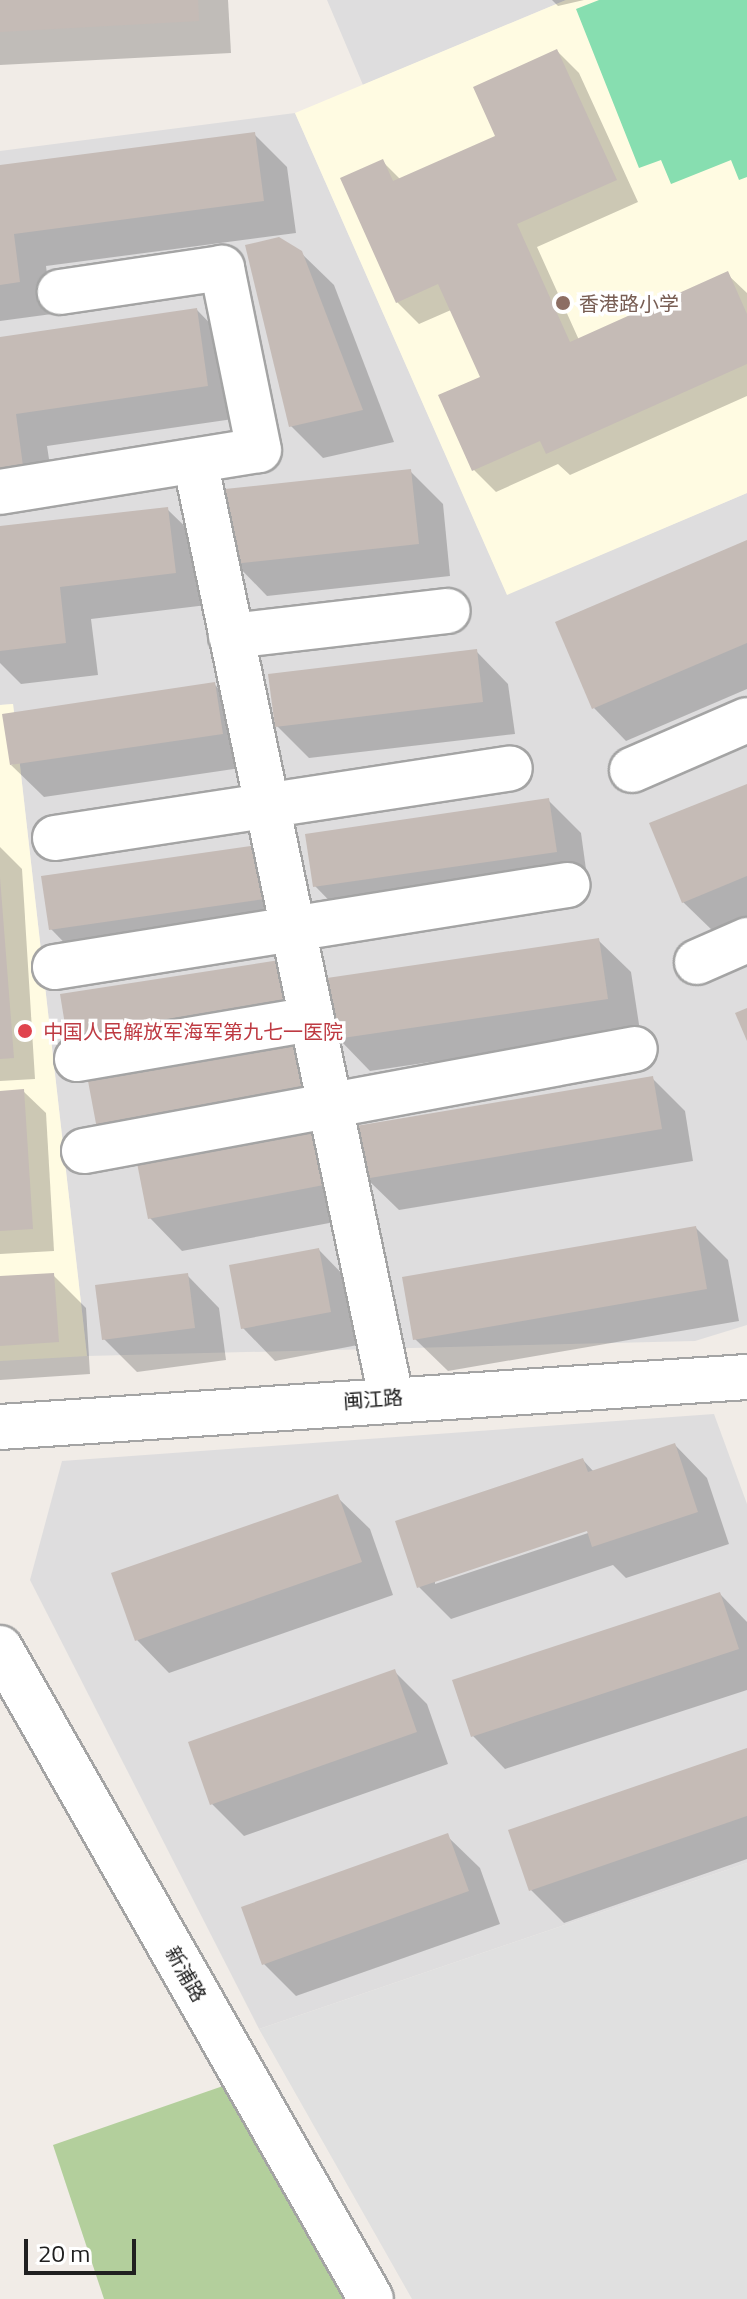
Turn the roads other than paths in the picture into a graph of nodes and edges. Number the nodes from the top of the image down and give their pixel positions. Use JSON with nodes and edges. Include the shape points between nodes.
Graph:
{"nodes":[{"id":1,"x":60,"y":292,"type":"dead end"},
{"id":2,"x":195,"y":461,"type":"junction"},
{"id":3,"x":0,"y":492,"type":"edge"},
{"id":4,"x":448,"y":611,"type":"dead end"},
{"id":5,"x":231,"y":636,"type":"junction"},
{"id":6,"x":747,"y":720,"type":"edge"},
{"id":7,"x":510,"y":768,"type":"dead end"},
{"id":8,"x":632,"y":770,"type":"dead end"},
{"id":9,"x":267,"y":808,"type":"junction"},
{"id":10,"x":55,"y":838,"type":"dead end"},
{"id":11,"x":567,"y":885,"type":"dead end"},
{"id":12,"x":292,"y":929,"type":"junction"},
{"id":13,"x":747,"y":940,"type":"edge"},
{"id":14,"x":697,"y":962,"type":"dead end"},
{"id":15,"x":55,"y":967,"type":"dead end"},
{"id":16,"x":311,"y":1019,"type":"junction"},
{"id":17,"x":635,"y":1049,"type":"dead end"},
{"id":18,"x":77,"y":1059,"type":"dead end"},
{"id":19,"x":329,"y":1105,"type":"junction"},
{"id":20,"x":84,"y":1151,"type":"dead end"},
{"id":21,"x":744,"y":1388,"type":"edge"},
{"id":22,"x":391,"y":1397,"type":"junction"},
{"id":23,"x":0,"y":1427,"type":"edge"},
{"id":24,"x":0,"y":1648,"type":"edge"},
{"id":25,"x":371,"y":2299,"type":"edge"}],
"edges":[{"from":1,"to":2,"type":"street","via":[[222,268],[259,450]]},
{"from":2,"to":3,"type":"street"},
{"from":2,"to":5,"type":"street"},
{"from":4,"to":5,"type":"street"},
{"from":5,"to":9,"type":"street"},
{"from":6,"to":8,"type":"street"},
{"from":7,"to":9,"type":"street"},
{"from":9,"to":10,"type":"street"},
{"from":9,"to":12,"type":"street"},
{"from":11,"to":12,"type":"street"},
{"from":12,"to":15,"type":"street"},
{"from":12,"to":16,"type":"street"},
{"from":13,"to":14,"type":"street"},
{"from":16,"to":18,"type":"street"},
{"from":16,"to":19,"type":"street"},
{"from":17,"to":19,"type":"street"},
{"from":19,"to":20,"type":"street"},
{"from":19,"to":22,"type":"street"},
{"from":21,"to":22,"type":"street","name":"闽江路"},
{"from":22,"to":23,"type":"street","name":"闽江路"},
{"from":24,"to":25,"type":"street","name":"新浦路"}]}
